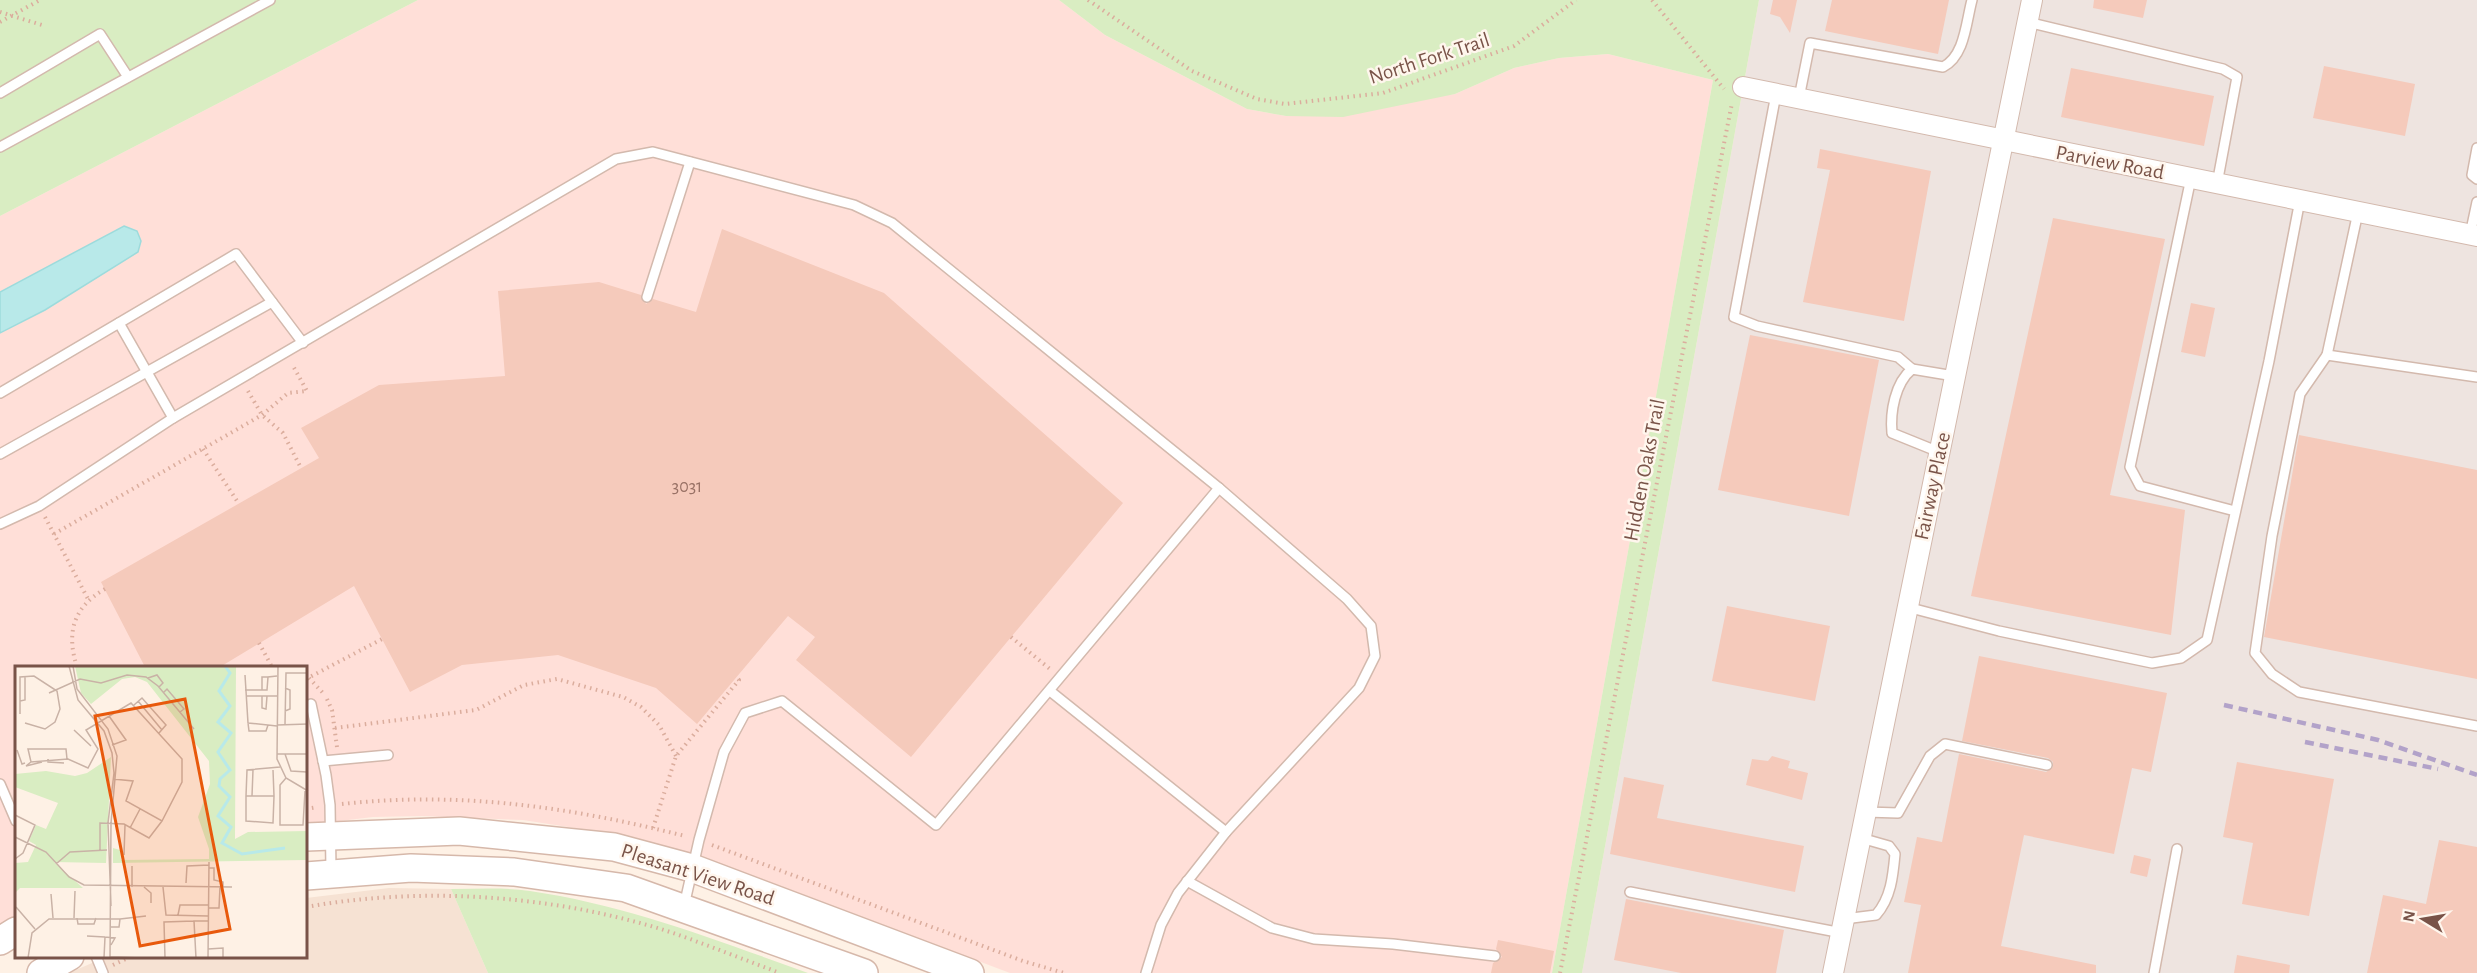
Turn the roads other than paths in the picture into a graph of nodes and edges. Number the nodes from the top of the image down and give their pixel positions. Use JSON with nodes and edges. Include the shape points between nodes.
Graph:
{"nodes":[{"id":1,"x":270,"y":0,"type":"edge"},
{"id":2,"x":1972,"y":0,"type":"edge"},
{"id":3,"x":2032,"y":0,"type":"edge"},
{"id":4,"x":2027,"y":22,"type":"junction"},
{"id":5,"x":128,"y":77,"type":"junction"},
{"id":6,"x":1734,"y":92,"type":"road end"},
{"id":7,"x":0,"y":93,"type":"edge"},
{"id":8,"x":1776,"y":93,"type":"junction"},
{"id":9,"x":1799,"y":98,"type":"junction"},
{"id":10,"x":2003,"y":140,"type":"junction"},
{"id":11,"x":0,"y":147,"type":"edge"},
{"id":12,"x":2477,"y":148,"type":"edge"},
{"id":13,"x":690,"y":162,"type":"junction"},
{"id":14,"x":2191,"y":178,"type":"junction"},
{"id":15,"x":2477,"y":179,"type":"edge"},
{"id":16,"x":2217,"y":184,"type":"junction"},
{"id":17,"x":2300,"y":200,"type":"junction"},
{"id":18,"x":2477,"y":202,"type":"edge"},
{"id":19,"x":2358,"y":212,"type":"junction"},
{"id":20,"x":2474,"y":235,"type":"edge"},
{"id":21,"x":647,"y":297,"type":"dead end"},
{"id":22,"x":272,"y":302,"type":"junction"},
{"id":23,"x":119,"y":323,"type":"junction"},
{"id":24,"x":303,"y":343,"type":"junction"},
{"id":25,"x":2327,"y":355,"type":"junction"},
{"id":26,"x":1912,"y":369,"type":"junction"},
{"id":27,"x":146,"y":371,"type":"junction"},
{"id":28,"x":1954,"y":376,"type":"junction"},
{"id":29,"x":2477,"y":377,"type":"edge"},
{"id":30,"x":0,"y":393,"type":"edge"},
{"id":31,"x":173,"y":418,"type":"junction"},
{"id":32,"x":1939,"y":452,"type":"junction"},
{"id":33,"x":0,"y":454,"type":"edge"},
{"id":34,"x":1219,"y":488,"type":"junction"},
{"id":35,"x":2235,"y":511,"type":"junction"},
{"id":36,"x":0,"y":524,"type":"edge"},
{"id":37,"x":1907,"y":607,"type":"junction"},
{"id":38,"x":1050,"y":691,"type":"junction"},
{"id":39,"x":308,"y":706,"type":"edge"},
{"id":40,"x":2477,"y":726,"type":"edge"},
{"id":41,"x":388,"y":755,"type":"dead end"},
{"id":42,"x":323,"y":761,"type":"junction"},
{"id":43,"x":2047,"y":765,"type":"dead end"},
{"id":44,"x":0,"y":784,"type":"edge"},
{"id":45,"x":1866,"y":812,"type":"junction"},
{"id":46,"x":15,"y":819,"type":"edge"},
{"id":47,"x":1226,"y":832,"type":"junction"},
{"id":48,"x":318,"y":836,"type":"edge"},
{"id":49,"x":1861,"y":838,"type":"junction"},
{"id":50,"x":2177,"y":849,"type":"dead end"},
{"id":51,"x":692,"y":868,"type":"junction"},
{"id":52,"x":318,"y":874,"type":"edge"},
{"id":53,"x":1187,"y":881,"type":"junction"},
{"id":54,"x":1630,"y":892,"type":"dead end"},
{"id":55,"x":684,"y":908,"type":"junction"},
{"id":56,"x":1843,"y":926,"type":"junction"},
{"id":57,"x":15,"y":932,"type":"edge"},
{"id":58,"x":0,"y":941,"type":"edge"},
{"id":59,"x":1495,"y":956,"type":"dead end"},
{"id":60,"x":68,"y":958,"type":"edge"},
{"id":61,"x":96,"y":958,"type":"edge"},
{"id":62,"x":41,"y":973,"type":"edge"},
{"id":63,"x":103,"y":973,"type":"edge"},
{"id":64,"x":864,"y":973,"type":"edge"},
{"id":65,"x":970,"y":973,"type":"edge"},
{"id":66,"x":1146,"y":973,"type":"edge"},
{"id":67,"x":1833,"y":973,"type":"edge"},
{"id":68,"x":2154,"y":973,"type":"edge"}],
"edges":[{"from":1,"to":5,"type":"lane"},
{"from":2,"to":9,"type":"lane","via":[[1960,48],[1951,63],[1943,67],[1810,43]]},
{"from":3,"to":4,"type":"street","name":"Fairway Place"},
{"from":4,"to":10,"type":"street","name":"Fairway Place"},
{"from":4,"to":16,"type":"lane","via":[[2223,69],[2237,77]]},
{"from":5,"to":7,"type":"lane","via":[[100,34]]},
{"from":5,"to":11,"type":"lane"},
{"from":6,"to":8,"type":"street","name":"Parview Road"},
{"from":8,"to":9,"type":"street","name":"Parview Road"},
{"from":8,"to":26,"type":"lane","via":[[1734,316],[1757,326],[1898,357]]},
{"from":9,"to":10,"type":"street","name":"Parview Road"},
{"from":10,"to":14,"type":"street","name":"Parview Road"},
{"from":10,"to":28,"type":"street","name":"Fairway Place"},
{"from":12,"to":15,"type":"lane","via":[[2472,175]]},
{"from":13,"to":21,"type":"lane"},
{"from":13,"to":24,"type":"lane","via":[[653,152],[616,159]]},
{"from":13,"to":34,"type":"lane","via":[[854,205],[892,224]]},
{"from":14,"to":16,"type":"street","name":"Parview Road"},
{"from":14,"to":35,"type":"lane","via":[[2130,467],[2140,486]]},
{"from":16,"to":17,"type":"street","name":"Parview Road"},
{"from":17,"to":19,"type":"street","name":"Parview Road"},
{"from":17,"to":35,"type":"lane"},
{"from":18,"to":20,"type":"lane"},
{"from":19,"to":20,"type":"street","name":"Parview Road"},
{"from":19,"to":25,"type":"lane"},
{"from":22,"to":23,"type":"lane","via":[[236,254]]},
{"from":22,"to":24,"type":"lane"},
{"from":22,"to":27,"type":"lane"},
{"from":23,"to":27,"type":"lane"},
{"from":23,"to":30,"type":"lane"},
{"from":24,"to":31,"type":"lane"},
{"from":25,"to":29,"type":"lane"},
{"from":25,"to":40,"type":"lane","via":[[2300,394],[2272,536],[2255,653],[2272,674],[2299,692]]},
{"from":26,"to":28,"type":"lane"},
{"from":26,"to":32,"type":"lane","via":[[1901,378],[1891,419],[1892,434]]},
{"from":27,"to":31,"type":"lane"},
{"from":27,"to":33,"type":"lane"},
{"from":28,"to":32,"type":"street","name":"Fairway Place"},
{"from":31,"to":36,"type":"lane","via":[[39,506]]},
{"from":32,"to":37,"type":"street","name":"Fairway Place"},
{"from":34,"to":38,"type":"lane"},
{"from":34,"to":47,"type":"lane","via":[[1347,598],[1371,626],[1375,656],[1359,688]]},
{"from":35,"to":37,"type":"lane","via":[[2207,640],[2181,658],[2152,663]]},
{"from":37,"to":45,"type":"street","name":"Fairway Place"},
{"from":38,"to":47,"type":"lane"},
{"from":38,"to":51,"type":"lane","via":[[936,825],[782,701],[745,713],[724,752]]},
{"from":39,"to":42,"type":"lane","via":[[311,705]]},
{"from":41,"to":42,"type":"lane"},
{"from":42,"to":48,"type":"lane","via":[[330,805]]},
{"from":43,"to":45,"type":"lane","via":[[1944,744],[1930,756],[1898,813]]},
{"from":44,"to":46,"type":"lane"},
{"from":45,"to":49,"type":"street","name":"Fairway Place"},
{"from":47,"to":53,"type":"lane"},
{"from":48,"to":51,"type":"street","name":"Pleasant View Road","via":[[459,831],[614,847]]},
{"from":48,"to":52,"type":"lane"},
{"from":49,"to":56,"type":"street","name":"Fairway Place"},
{"from":49,"to":56,"type":"lane","via":[[1889,846],[1895,854],[1893,872],[1884,905],[1876,915]]},
{"from":50,"to":68,"type":"lane"},
{"from":51,"to":55,"type":"lane"},
{"from":51,"to":65,"type":"street","name":"Pleasant View Road"},
{"from":52,"to":55,"type":"street","name":"Pleasant View Road","via":[[411,868],[514,872],[626,888]]},
{"from":53,"to":59,"type":"lane","via":[[1272,928],[1314,939]]},
{"from":53,"to":66,"type":"lane","via":[[1161,925]]},
{"from":54,"to":56,"type":"lane"},
{"from":55,"to":64,"type":"street","name":"Pleasant View Road"},
{"from":56,"to":67,"type":"street","name":"Fairway Place"},
{"from":57,"to":58,"type":"street"},
{"from":60,"to":62,"type":"street"},
{"from":61,"to":63,"type":"lane"}]}
